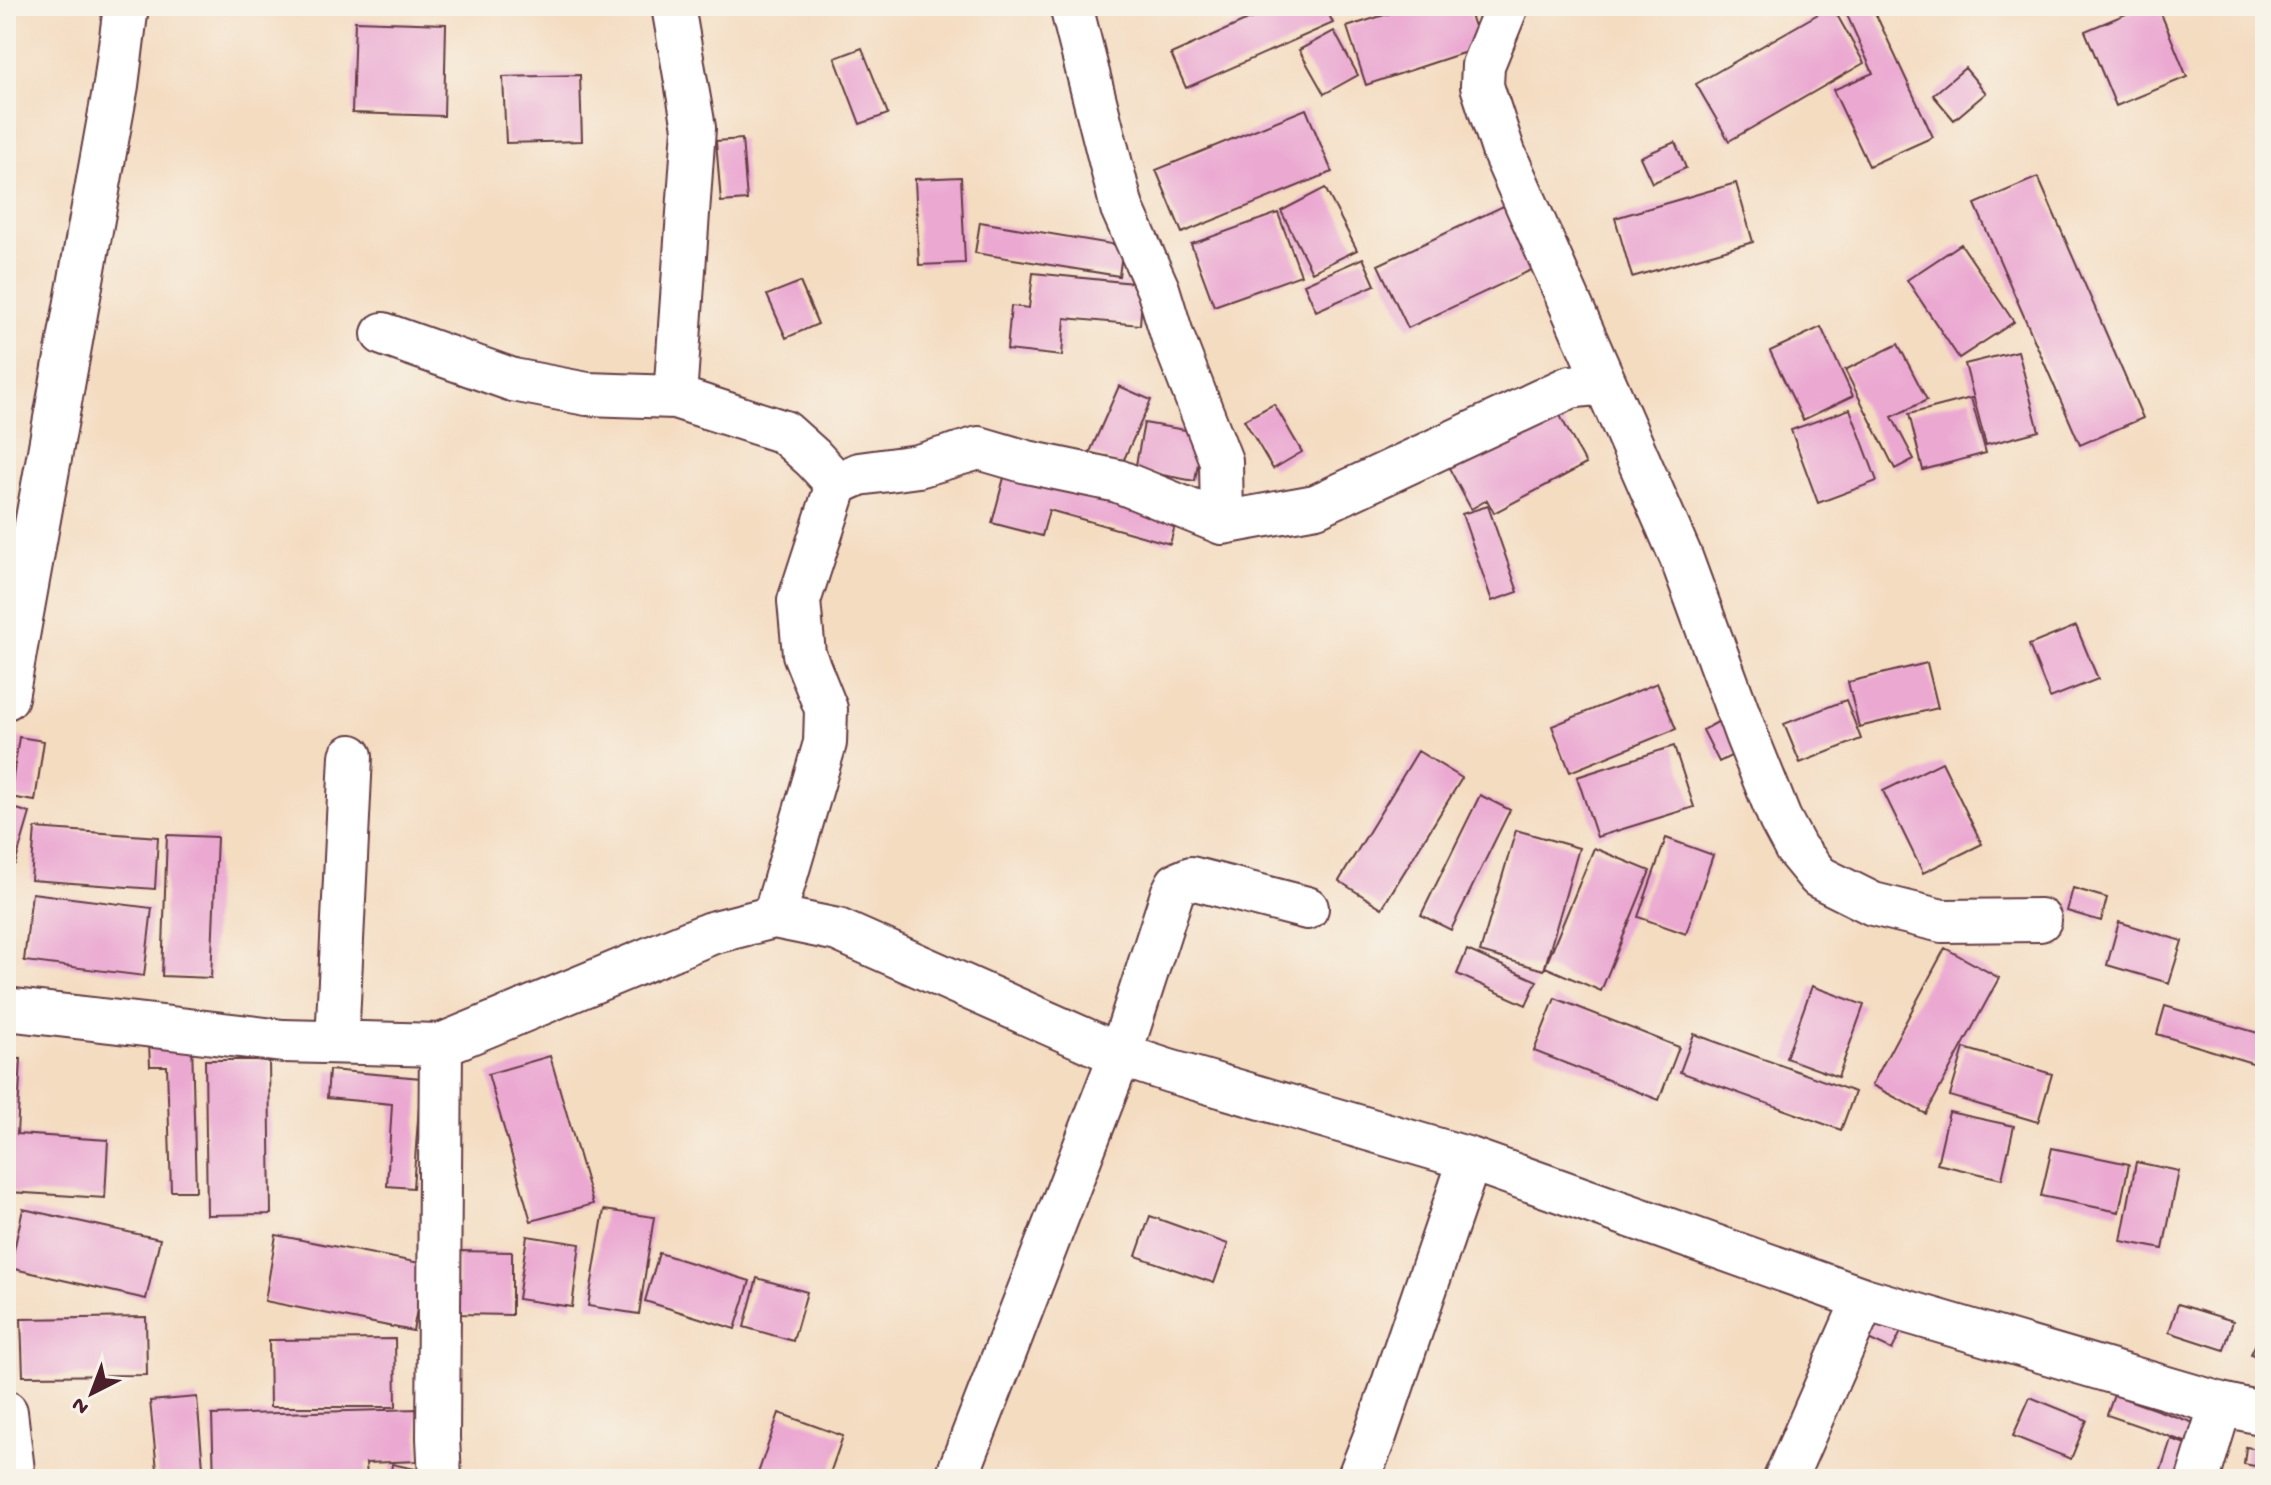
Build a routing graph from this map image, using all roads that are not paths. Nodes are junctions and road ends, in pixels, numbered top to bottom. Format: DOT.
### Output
graph roads {
  1 [pos="126,6"];
  2 [pos="673,6"];
  3 [pos="1071,6"];
  4 [pos="1507,6"];
  5 [pos="383,334"];
  6 [pos="1605,383"];
  7 [pos="675,397"];
  8 [pos="837,484"];
  9 [pos="1222,523"];
  10 [pos="6,697"];
  11 [pos="351,756"];
  12 [pos="1307,908"];
  13 [pos="774,917"];
  14 [pos="2040,920"];
  15 [pos="6,1009"];
  16 [pos="337,1042"];
  17 [pos="441,1045"];
  18 [pos="1120,1055"];
  19 [pos="1470,1159"];
  20 [pos="1864,1299"];
  21 [pos="2221,1404"];
  22 [pos="6,1412"];
  23 [pos="2265,1414"];
  24 [pos="14,1479"];
  25 [pos="440,1479"];
  26 [pos="956,1479"];
  27 [pos="1358,1479"];
  28 [pos="1785,1479"];
  29 [pos="2198,1479"];
  1 -- 10 [label="street"];
  2 -- 7 [label="street"];
  3 -- 9 [label="street"];
  4 -- 6 [label="street"];
  5 -- 7 [label="street"];
  6 -- 9 [label="street"];
  6 -- 14 [label="street"];
  7 -- 8 [label="street"];
  8 -- 9 [label="street"];
  8 -- 13 [label="street"];
  11 -- 16 [label="street"];
  12 -- 18 [label="street"];
  13 -- 17 [label="street"];
  13 -- 18 [label="street"];
  15 -- 16 [label="street"];
  16 -- 17 [label="street"];
  17 -- 25 [label="street"];
  18 -- 19 [label="street"];
  18 -- 26 [label="street"];
  19 -- 20 [label="street"];
  19 -- 27 [label="street"];
  20 -- 21 [label="street"];
  20 -- 28 [label="street"];
  21 -- 23 [label="street"];
  21 -- 29 [label="street"];
  22 -- 24 [label="street"];
}
